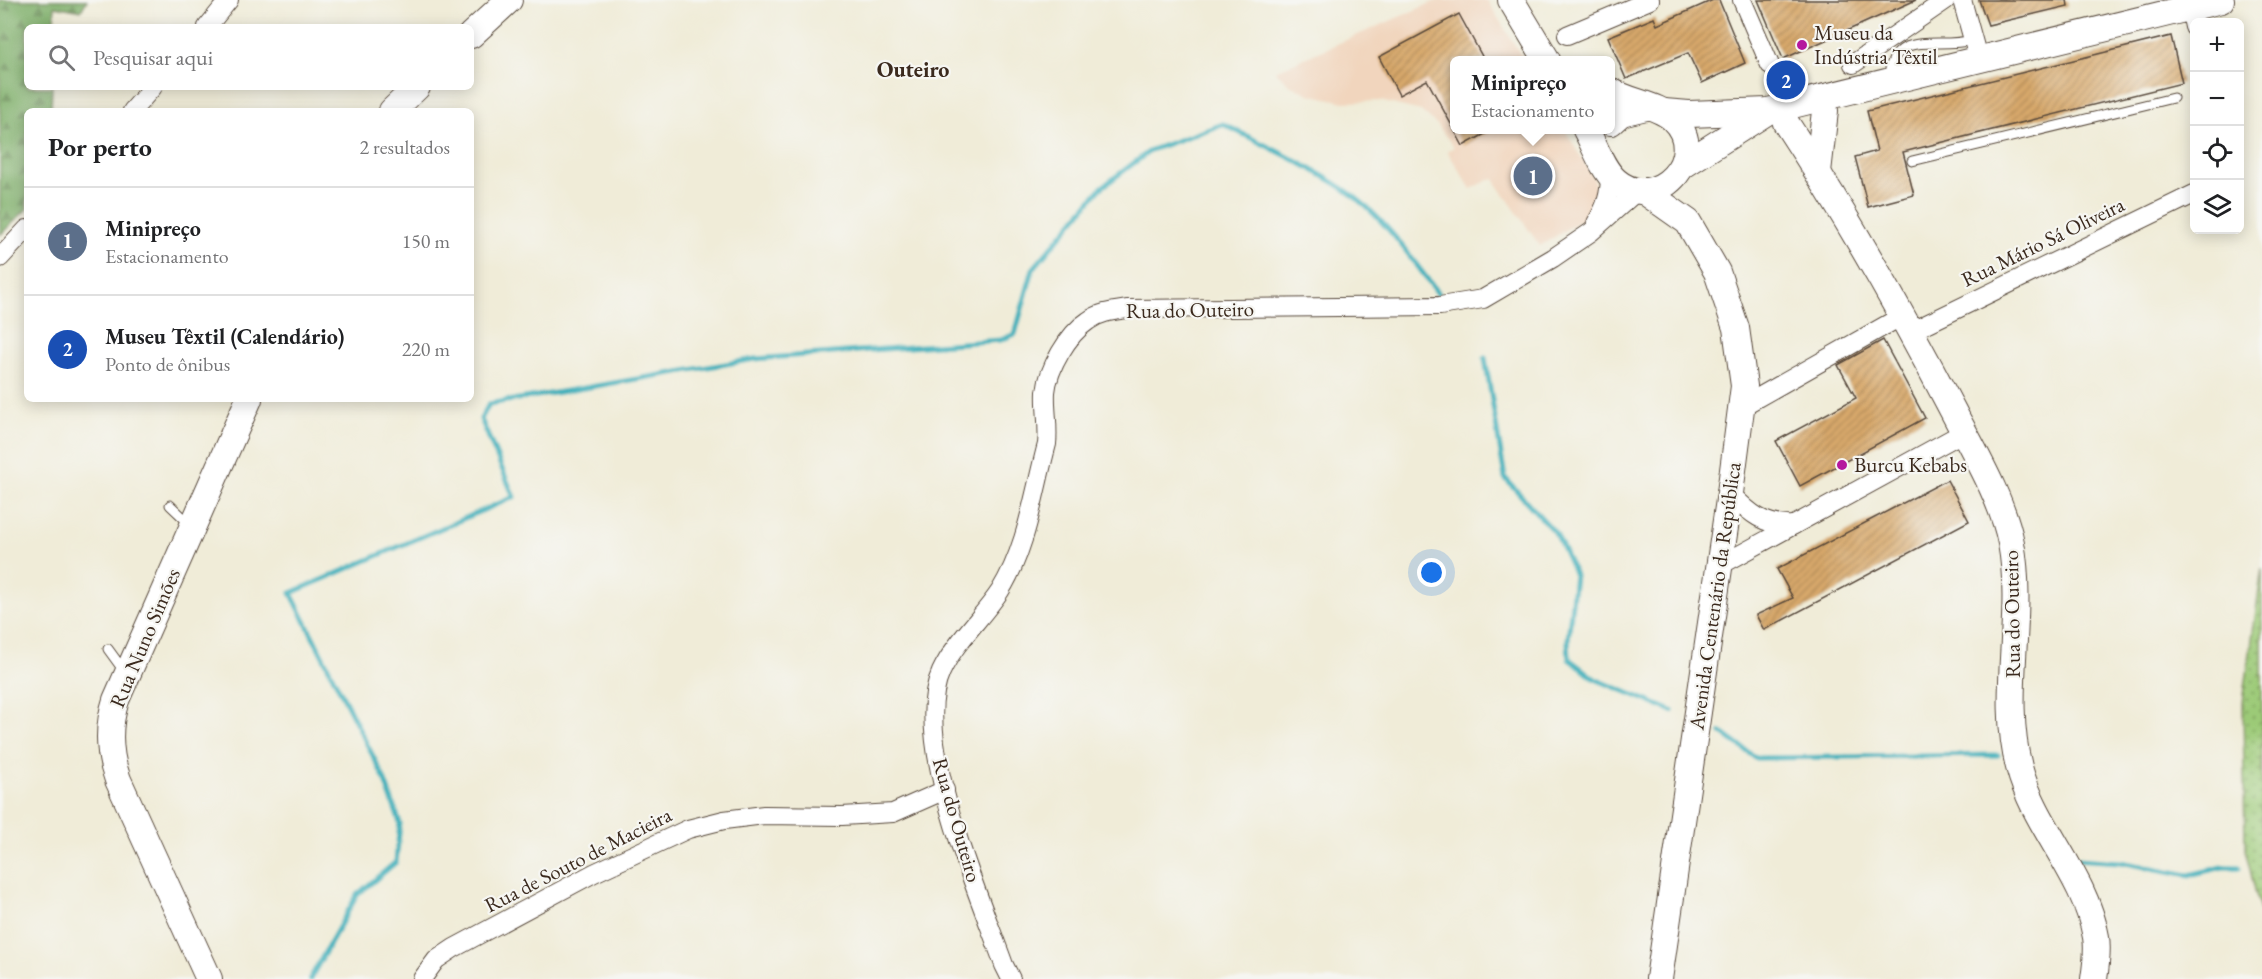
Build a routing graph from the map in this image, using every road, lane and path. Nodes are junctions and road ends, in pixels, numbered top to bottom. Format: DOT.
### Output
graph roads {
  1 [pos="229,0"];
  2 [pos="509,0"];
  3 [pos="1511,0"];
  4 [pos="1650,0"];
  5 [pos="1742,0"];
  6 [pos="1946,0"];
  7 [pos="1962,0"];
  8 [pos="2221,0"];
  9 [pos="2192,17"];
  10 [pos="209,24"];
  11 [pos="474,32"];
  12 [pos="1567,35"];
  13 [pos="1975,49"];
  14 [pos="1542,51"];
  15 [pos="1853,64"];
  16 [pos="1770,65"];
  17 [pos="150,90"];
  18 [pos="414,90"];
  19 [pos="1615,93"];
  20 [pos="1823,98"];
  21 [pos="2173,98"];
  22 [pos="135,108"];
  23 [pos="395,108"];
  24 [pos="1655,109"];
  25 [pos="1775,110"];
  26 [pos="1615,119"];
  27 [pos="1589,134"];
  28 [pos="1605,134"];
  29 [pos="1912,161"];
  30 [pos="1606,167"];
  31 [pos="1681,169"];
  32 [pos="1818,172"];
  33 [pos="1641,191"];
  34 [pos="2190,196"];
  35 [pos="1688,222"];
  36 [pos="1591,232"];
  37 [pos="24,233"];
  38 [pos="0,258"];
  39 [pos="1907,323"];
  40 [pos="248,402"];
  41 [pos="1743,406"];
  42 [pos="1964,432"];
  43 [pos="1730,493"];
  44 [pos="170,505"];
  45 [pos="1794,525"];
  46 [pos="193,527"];
  47 [pos="1719,566"];
  48 [pos="108,649"];
  49 [pos="127,676"];
  50 [pos="945,790"];
  51 [pos="209,979"];
  52 [pos="423,979"];
  53 [pos="1011,979"];
  54 [pos="1659,979"];
  55 [pos="2094,979"];
  1 -- 10 [label="street"];
  2 -- 11 [label="street"];
  3 -- 14 [label="street"];
  4 -- 12 [label="street"];
  5 -- 16 [label="street"];
  6 -- 15 [label="street"];
  7 -- 13 [label="street"];
  8 -- 9 [label="street"];
  9 -- 13 [label="street"];
  13 -- 20 [label="street"];
  17 -- 22 [label="street"];
  18 -- 23 [label="street"];
  19 -- 24 [label="street"];
  20 -- 25 [label="street"];
  20 -- 32 [label="street"];
  21 -- 29 [label="lane"];
  24 -- 25 [label="street"];
  24 -- 26 [label="street"];
  24 -- 31 [label="street, Avenida Centenário da República"];
  25 -- 31 [label="street"];
  25 -- 32 [label="street, Rua do Outeiro"];
  27 -- 30 [label="street"];
  28 -- 30 [label="street"];
  30 -- 33 [label="street, Avenida Centenário da República"];
  30 -- 36 [label="street, Rua do Outeiro"];
  31 -- 33 [label="street"];
  31 -- 35 [label="street, Avenida Centenário da República"];
  32 -- 39 [label="street, Rua do Outeiro"];
  33 -- 35 [label="street, Avenida Centenário da República"];
  33 -- 36 [label="street, Rua do Outeiro"];
  34 -- 39 [label="street, Rua Mário Sá Oliveira"];
  35 -- 41 [label="street, Avenida Centenário da República"];
  36 -- 50 [label="street, Rua do Outeiro"];
  37 -- 38 [label="street"];
  39 -- 41 [label="street, Rua Mário Sá Oliveira"];
  39 -- 42 [label="street, Rua do Outeiro"];
  40 -- 46 [label="street, Rua Nuno Simões"];
  41 -- 43 [label="street, Avenida Centenário da República"];
  42 -- 45 [label="street"];
  42 -- 55 [label="street, Rua do Outeiro"];
  43 -- 45 [label="street"];
  43 -- 47 [label="street, Avenida Centenário da República"];
  44 -- 46 [label="lane"];
  45 -- 47 [label="street"];
  46 -- 49 [label="street, Rua Nuno Simões"];
  47 -- 54 [label="street, Avenida Centenário da República"];
  48 -- 49 [label="lane"];
  49 -- 51 [label="street, Rua Nuno Simões"];
  50 -- 52 [label="street, Rua de Souto de Macieira"];
  50 -- 53 [label="street, Rua do Outeiro"];
}
